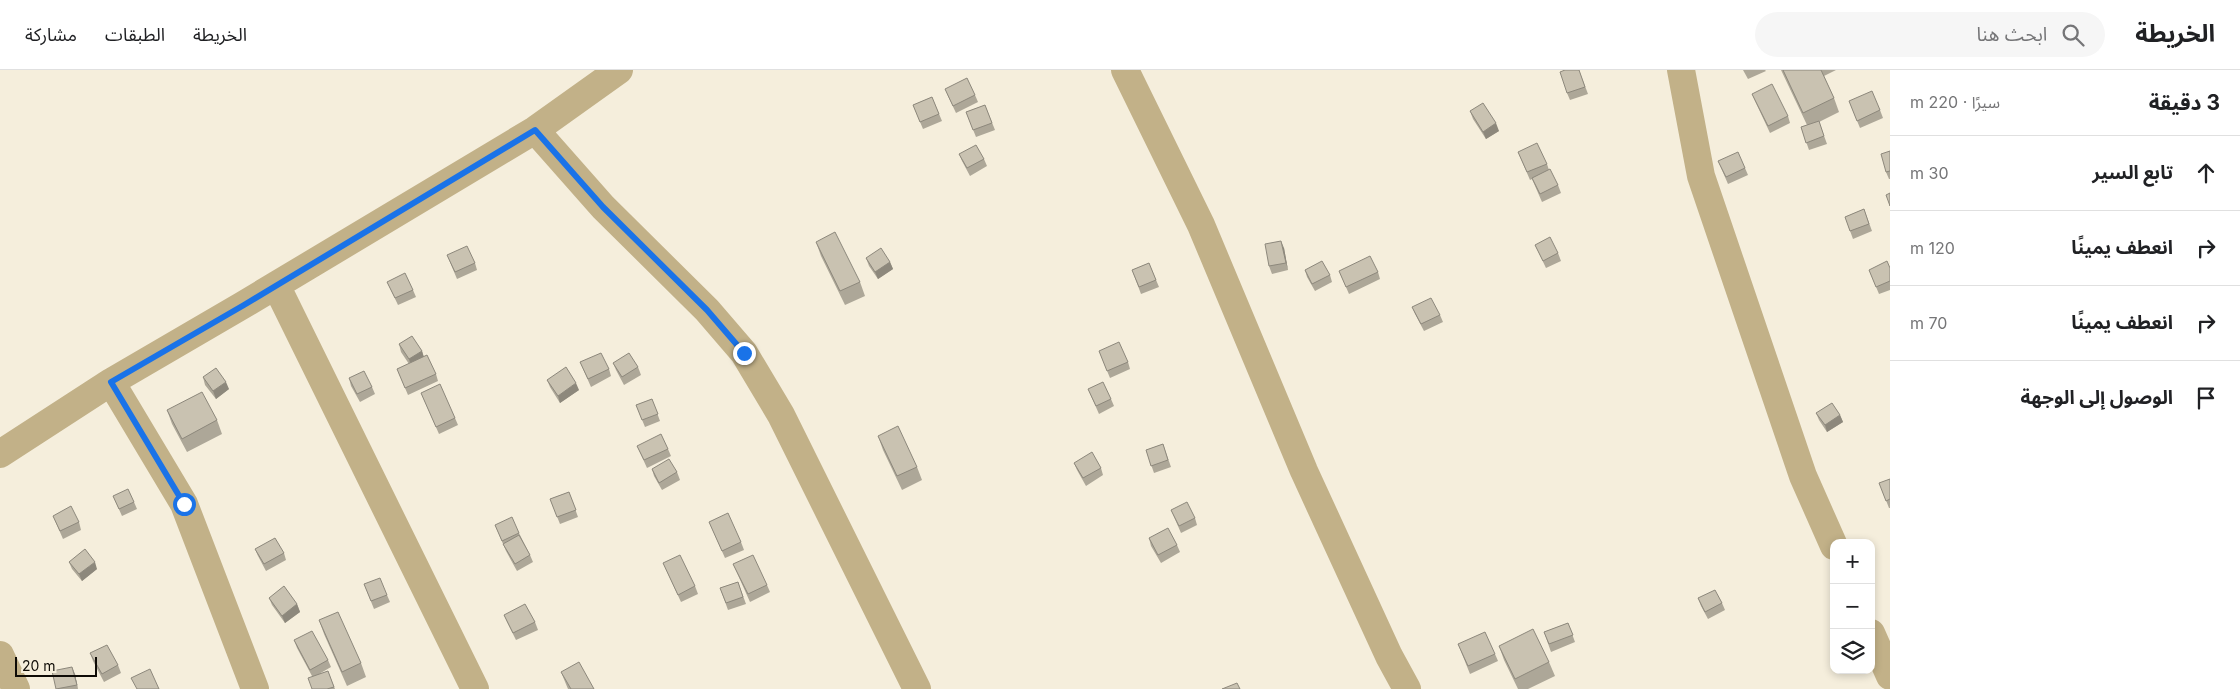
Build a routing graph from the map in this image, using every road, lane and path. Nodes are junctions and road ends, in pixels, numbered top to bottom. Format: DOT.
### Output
graph roads {
  1 [pos="620,70"];
  2 [pos="1125,70"];
  3 [pos="1680,70"];
  4 [pos="535,130"];
  5 [pos="276,286"];
  6 [pos="111,382"];
  7 [pos="0,454"];
  8 [pos="1831,539"];
  9 [pos="1875,642"];
  10 [pos="0,655"];
  11 [pos="1890,676"];
  12 [pos="16,689"];
  13 [pos="255,689"];
  14 [pos="475,689"];
  15 [pos="917,689"];
  16 [pos="1408,689"];
  1 -- 4 [label="street"];
  2 -- 16 [label="street"];
  3 -- 8 [label="street"];
  4 -- 5 [label="street"];
  4 -- 15 [label="street"];
  5 -- 6 [label="street"];
  5 -- 14 [label="street"];
  6 -- 7 [label="street"];
  6 -- 13 [label="street"];
  9 -- 11 [label="street"];
  10 -- 12 [label="street"];
}
